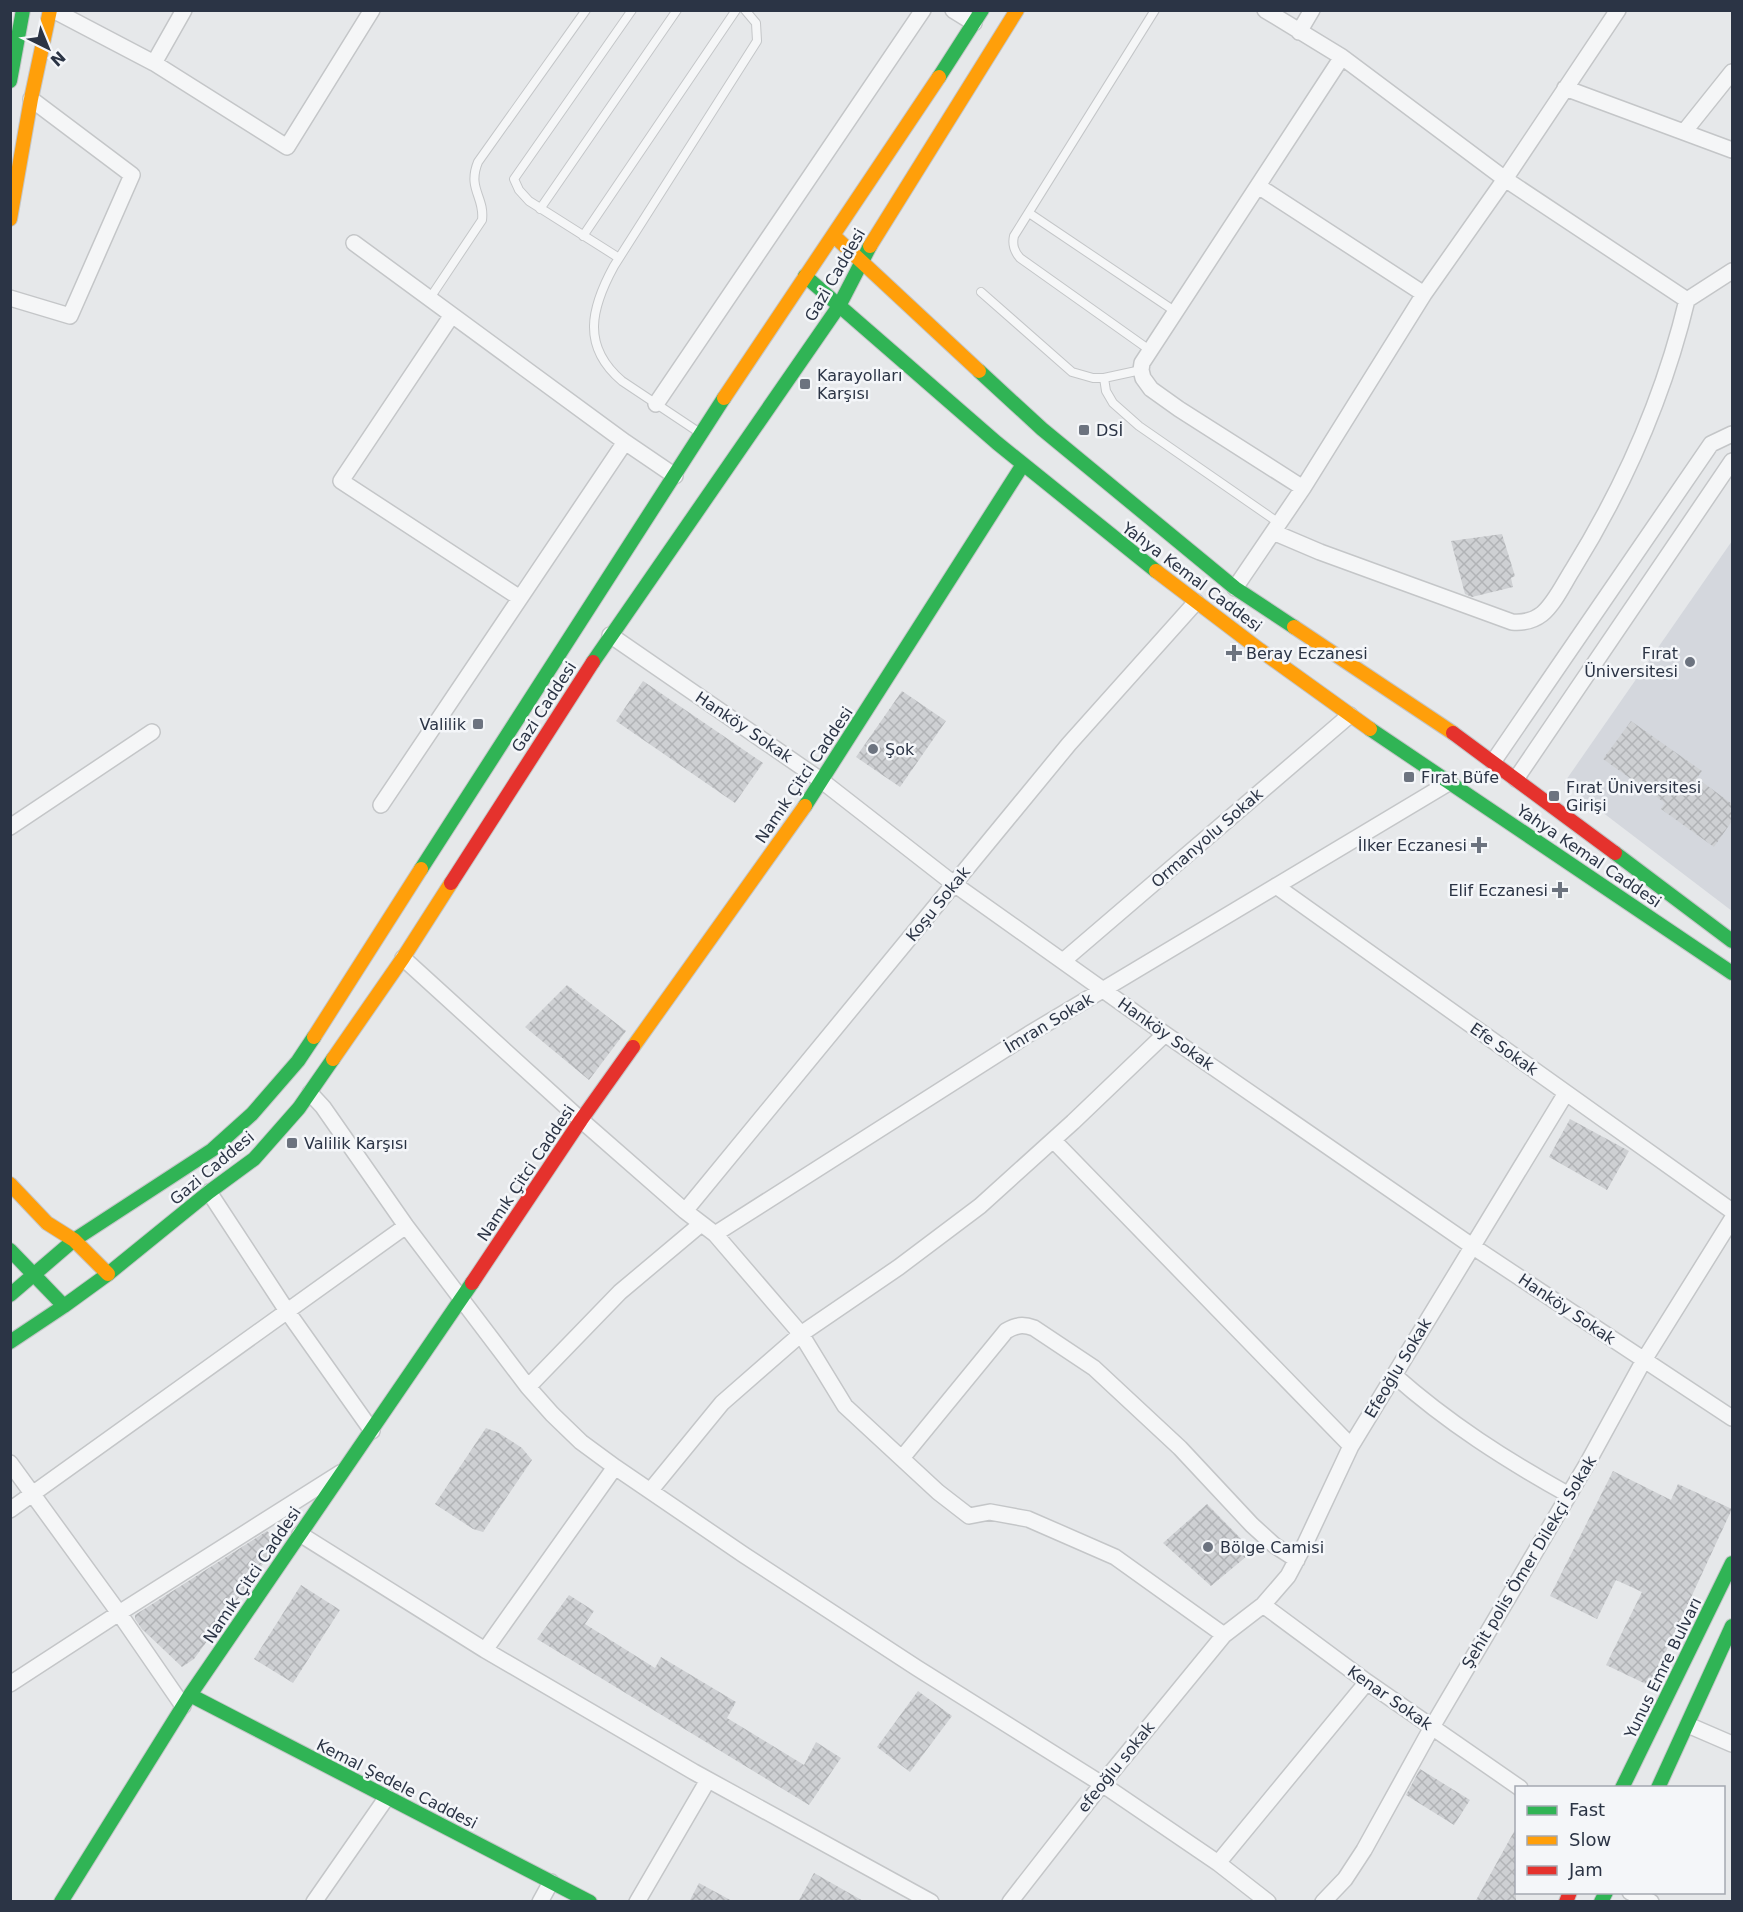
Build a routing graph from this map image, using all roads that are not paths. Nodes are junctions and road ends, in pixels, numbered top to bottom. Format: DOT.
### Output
graph roads {
  1 [pos="23,10"];
  2 [pos="51,10"];
  3 [pos="184,10"];
  4 [pos="372,10"];
  5 [pos="586,10"];
  6 [pos="632,10"];
  7 [pos="677,10"];
  8 [pos="736,10"];
  9 [pos="745,10"];
  10 [pos="923,10"];
  11 [pos="953,10"];
  12 [pos="1017,10"];
  13 [pos="1155,10"];
  14 [pos="1265,10"];
  15 [pos="1312,10"];
  16 [pos="1618,10"];
  17 [pos="978,17"];
  18 [pos="1299,32"];
  19 [pos="1342,57"];
  20 [pos="154,63"];
  21 [pos="1732,72"];
  22 [pos="10,81"];
  23 [pos="1565,88"];
  24 [pos="31,99"];
  25 [pos="1684,132"];
  26 [pos="1732,150"];
  27 [pos="1505,178"];
  28 [pos="1258,186"];
  29 [pos="540,209"];
  30 [pos="1029,213"];
  31 [pos="10,219"];
  32 [pos="583,236"];
  33 [pos="834,236"];
  34 [pos="354,243"];
  35 [pos="619,258"];
  36 [pos="861,261"];
  37 [pos="1732,271"];
  38 [pos="805,276"];
  39 [pos="981,292"];
  40 [pos="1424,294"];
  41 [pos="10,298"];
  42 [pos="430,298"];
  43 [pos="1687,300"];
  44 [pos="839,306"];
  45 [pos="1176,312"];
  46 [pos="452,315"];
  47 [pos="1151,351"];
  48 [pos="1141,370"];
  49 [pos="1104,378"];
  50 [pos="656,404"];
  51 [pos="701,433"];
  52 [pos="1732,434"];
  53 [pos="625,442"];
  54 [pos="1732,461"];
  55 [pos="1022,466"];
  56 [pos="675,476"];
  57 [pos="1303,488"];
  58 [pos="1276,527"];
  59 [pos="1236,588"];
  60 [pos="520,598"];
  61 [pos="1196,602"];
  62 [pos="609,635"];
  63 [pos="1350,715"];
  64 [pos="152,732"];
  65 [pos="1492,762"];
  66 [pos="1516,779"];
  67 [pos="822,781"];
  68 [pos="1450,782"];
  69 [pos="381,806"];
  70 [pos="10,827"];
  71 [pos="954,884"];
  72 [pos="1276,886"];
  73 [pos="1732,941"];
  74 [pos="402,958"];
  75 [pos="1063,962"];
  76 [pos="1732,973"];
  77 [pos="1103,990"];
  78 [pos="1165,1034"];
  79 [pos="310,1093"];
  80 [pos="1566,1093"];
  81 [pos="581,1120"];
  82 [pos="1053,1140"];
  83 [pos="10,1184"];
  84 [pos="208,1192"];
  85 [pos="685,1211"];
  86 [pos="1732,1211"];
  87 [pos="1732,1219"];
  88 [pos="702,1224"];
  89 [pos="406,1226"];
  90 [pos="715,1234"];
  91 [pos="74,1240"];
  92 [pos="1472,1246"];
  93 [pos="10,1250"];
  94 [pos="34,1275"];
  95 [pos="108,1275"];
  96 [pos="10,1295"];
  97 [pos="461,1298"];
  98 [pos="64,1306"];
  99 [pos="286,1311"];
  100 [pos="801,1334"];
  101 [pos="10,1342"];
  102 [pos="1644,1360"];
  103 [pos="1394,1375"];
  104 [pos="528,1387"];
  105 [pos="1732,1418"];
  106 [pos="372,1431"];
  107 [pos="1351,1446"];
  108 [pos="902,1458"];
  109 [pos="10,1463"];
  110 [pos="615,1467"];
  111 [pos="345,1469"];
  112 [pos="650,1491"];
  113 [pos="34,1494"];
  114 [pos="1569,1495"];
  115 [pos="10,1509"];
  116 [pos="300,1534"];
  117 [pos="1297,1560"];
  118 [pos="1732,1563"];
  119 [pos="1263,1605"];
  120 [pos="119,1613"];
  121 [pos="1732,1626"];
  122 [pos="1224,1635"];
  123 [pos="485,1650"];
  124 [pos="1367,1682"];
  125 [pos="10,1684"];
  126 [pos="186,1700"];
  127 [pos="1688,1725"];
  128 [pos="1431,1727"];
  129 [pos="1732,1744"];
  130 [pos="708,1780"];
  131 [pos="1102,1784"];
  132 [pos="1517,1786"];
  133 [pos="1623,1786"];
  134 [pos="1659,1786"];
  135 [pos="387,1797"];
  136 [pos="1218,1863"];
  137 [pos="551,1882"];
  138 [pos="1632,1894"];
  139 [pos="61,1902"];
  140 [pos="314,1902"];
  141 [pos="540,1902"];
  142 [pos="590,1902"];
  143 [pos="637,1902"];
  144 [pos="931,1902"];
  145 [pos="1010,1902"];
  146 [pos="1268,1902"];
  147 [pos="1323,1902"];
  148 [pos="1651,1902"];
  1 -- 22 [label="main road"];
  2 -- 20 [label="street"];
  2 -- 24 [label="main road"];
  3 -- 20 [label="street"];
  4 -- 20 [label="street"];
  5 -- 42 [label="lane"];
  6 -- 29 [label="lane"];
  7 -- 29 [label="lane"];
  8 -- 32 [label="lane"];
  9 -- 35 [label="lane"];
  10 -- 50 [label="street"];
  11 -- 17 [label="street"];
  12 -- 36 [label="main road, Gazi Caddesi"];
  13 -- 30 [label="lane"];
  14 -- 18 [label="street"];
  15 -- 18 [label="street"];
  16 -- 23 [label="street"];
  17 -- 33 [label="main road, Gazi Caddesi"];
  18 -- 19 [label="street"];
  19 -- 27 [label="street"];
  19 -- 28 [label="street"];
  21 -- 25 [label="street"];
  23 -- 25 [label="street"];
  23 -- 27 [label="street"];
  24 -- 31 [label="main road"];
  24 -- 41 [label="street"];
  25 -- 26 [label="street"];
  27 -- 40 [label="street"];
  27 -- 43 [label="street"];
  28 -- 40 [label="street"];
  28 -- 45 [label="street"];
  29 -- 32 [label="lane"];
  30 -- 45 [label="lane"];
  30 -- 47 [label="lane"];
  32 -- 35 [label="lane"];
  33 -- 36 [label="main road, Yahya Kemal Caddesi"];
  33 -- 38 [label="main road, Gazi Caddesi"];
  34 -- 42 [label="street"];
  35 -- 50 [label="lane"];
  36 -- 44 [label="main road, Gazi Caddesi"];
  36 -- 59 [label="main road, Yahya Kemal Caddesi"];
  37 -- 43 [label="street"];
  38 -- 44 [label="main road, Yahya Kemal Caddesi"];
  38 -- 51 [label="main road, Gazi Caddesi"];
  39 -- 49 [label="lane"];
  40 -- 57 [label="street"];
  42 -- 46 [label="street"];
  43 -- 58 [label="street"];
  44 -- 55 [label="main road, Yahya Kemal Caddesi"];
  44 -- 62 [label="main road, Gazi Caddesi"];
  45 -- 47 [label="street"];
  46 -- 53 [label="street"];
  46 -- 60 [label="street"];
  47 -- 48 [label="street"];
  48 -- 49 [label="lane"];
  48 -- 57 [label="street"];
  49 -- 58 [label="lane"];
  50 -- 51 [label="lane"];
  51 -- 56 [label="main road, Gazi Caddesi"];
  52 -- 65 [label="street"];
  53 -- 56 [label="street"];
  53 -- 60 [label="street"];
  54 -- 66 [label="street"];
  55 -- 61 [label="main road, Yahya Kemal Caddesi"];
  55 -- 67 [label="main road, Namık Çitci Caddesi"];
  56 -- 91 [label="main road, Gazi Caddesi"];
  57 -- 58 [label="street"];
  58 -- 59 [label="street"];
  59 -- 65 [label="main road, Yahya Kemal Caddesi"];
  60 -- 69 [label="street"];
  61 -- 63 [label="main road, Yahya Kemal Caddesi"];
  61 -- 71 [label="street, Koşu Sokak"];
  62 -- 67 [label="street, Hanköy Sokak"];
  62 -- 74 [label="main road, Gazi Caddesi"];
  63 -- 68 [label="main road, Yahya Kemal Caddesi"];
  63 -- 75 [label="street, Ormanyolu Sokak"];
  64 -- 70 [label="street"];
  65 -- 66 [label="main road, Yahya Kemal Caddesi"];
  66 -- 73 [label="main road, Yahya Kemal Caddesi"];
  67 -- 71 [label="street, Hanköy Sokak"];
  67 -- 81 [label="main road, Namık Çitci Caddesi"];
  68 -- 72 [label="street, İmran Sokak"];
  68 -- 76 [label="main road, Yahya Kemal Caddesi"];
  71 -- 75 [label="street, Hanköy Sokak"];
  71 -- 85 [label="street, Koşu Sokak"];
  72 -- 77 [label="street, İmran Sokak"];
  72 -- 80 [label="street, Efe Sokak"];
  74 -- 79 [label="main road, Gazi Caddesi"];
  74 -- 81 [label="street"];
  75 -- 77 [label="street, Hanköy Sokak"];
  77 -- 78 [label="street, Hanköy Sokak"];
  77 -- 90 [label="street, İmran Sokak"];
  78 -- 82 [label="street"];
  78 -- 92 [label="street, Hanköy Sokak"];
  79 -- 84 [label="main road, Gazi Caddesi"];
  79 -- 89 [label="street"];
  80 -- 86 [label="street, Efe Sokak"];
  80 -- 92 [label="street, Efeoğlu Sokak"];
  81 -- 85 [label="street"];
  81 -- 97 [label="main road, Namık Çitci Caddesi"];
  82 -- 100 [label="street"];
  82 -- 107 [label="street"];
  83 -- 91 [label="main road"];
  84 -- 95 [label="main road, Gazi Caddesi"];
  84 -- 99 [label="street"];
  85 -- 88 [label="street"];
  87 -- 102 [label="street, Şehit polis Ömer Dilekçi Sokak"];
  88 -- 90 [label="street"];
  88 -- 104 [label="street"];
  89 -- 97 [label="street"];
  89 -- 99 [label="street"];
  90 -- 100 [label="street"];
  91 -- 94 [label="main road, Gazi Caddesi"];
  91 -- 95 [label="main road"];
  92 -- 102 [label="street, Hanköy Sokak"];
  92 -- 103 [label="street, Efeoğlu Sokak"];
  93 -- 94 [label="main road"];
  94 -- 96 [label="main road, Gazi Caddesi"];
  94 -- 98 [label="main road"];
  95 -- 98 [label="main road, Gazi Caddesi"];
  97 -- 104 [label="street"];
  97 -- 106 [label="main road, Namık Çitci Caddesi"];
  98 -- 101 [label="main road, Gazi Caddesi"];
  99 -- 106 [label="street"];
  99 -- 113 [label="street"];
  100 -- 108 [label="street"];
  100 -- 112 [label="street"];
  102 -- 105 [label="street, Hanköy Sokak"];
  102 -- 114 [label="street, Şehit polis Ömer Dilekçi Sokak"];
  103 -- 107 [label="street, Efeoğlu Sokak"];
  103 -- 114 [label="street"];
  104 -- 110 [label="street"];
  106 -- 111 [label="main road, Namık Çitci Caddesi"];
  107 -- 117 [label="street, Efeoğlu Sokak"];
  108 -- 117 [label="street"];
  108 -- 122 [label="street"];
  109 -- 113 [label="street"];
  110 -- 112 [label="street"];
  110 -- 123 [label="street"];
  111 -- 116 [label="main road, Namık Çitci Caddesi"];
  111 -- 120 [label="street"];
  112 -- 131 [label="street"];
  113 -- 115 [label="street"];
  113 -- 120 [label="street"];
  114 -- 128 [label="street, Şehit polis Ömer Dilekçi Sokak"];
  116 -- 123 [label="street"];
  116 -- 126 [label="main road, Namık Çitci Caddesi"];
  117 -- 119 [label="street, Efeoğlu Sokak"];
  118 -- 133 [label="main road, Yunus Emre Bulvarı"];
  119 -- 122 [label="street, Efeoğlu Sokak"];
  119 -- 124 [label="street, Kenar Sokak"];
  120 -- 125 [label="street"];
  120 -- 126 [label="street"];
  121 -- 127 [label="main road"];
  122 -- 131 [label="street, efeoğlu sokak"];
  123 -- 130 [label="street"];
  124 -- 128 [label="street, Kenar Sokak"];
  124 -- 136 [label="street"];
  126 -- 135 [label="main road, Kemal Şedele Caddesi"];
  126 -- 139 [label="main road, Namık Çitci Caddesi"];
  127 -- 129 [label="street"];
  127 -- 134 [label="main road"];
  128 -- 132 [label="street, Kenar Sokak"];
  128 -- 147 [label="street, Şehit polis Ömer Dilekçi Sokak"];
  130 -- 143 [label="street"];
  130 -- 144 [label="street"];
  131 -- 136 [label="street"];
  131 -- 145 [label="street, efeoğlu sokak"];
  135 -- 137 [label="main road, Kemal Şedele Caddesi"];
  135 -- 140 [label="street"];
  136 -- 146 [label="street"];
  137 -- 141 [label="street"];
  137 -- 142 [label="main road, Kemal Şedele Caddesi"];
  138 -- 148 [label="street"];
}
